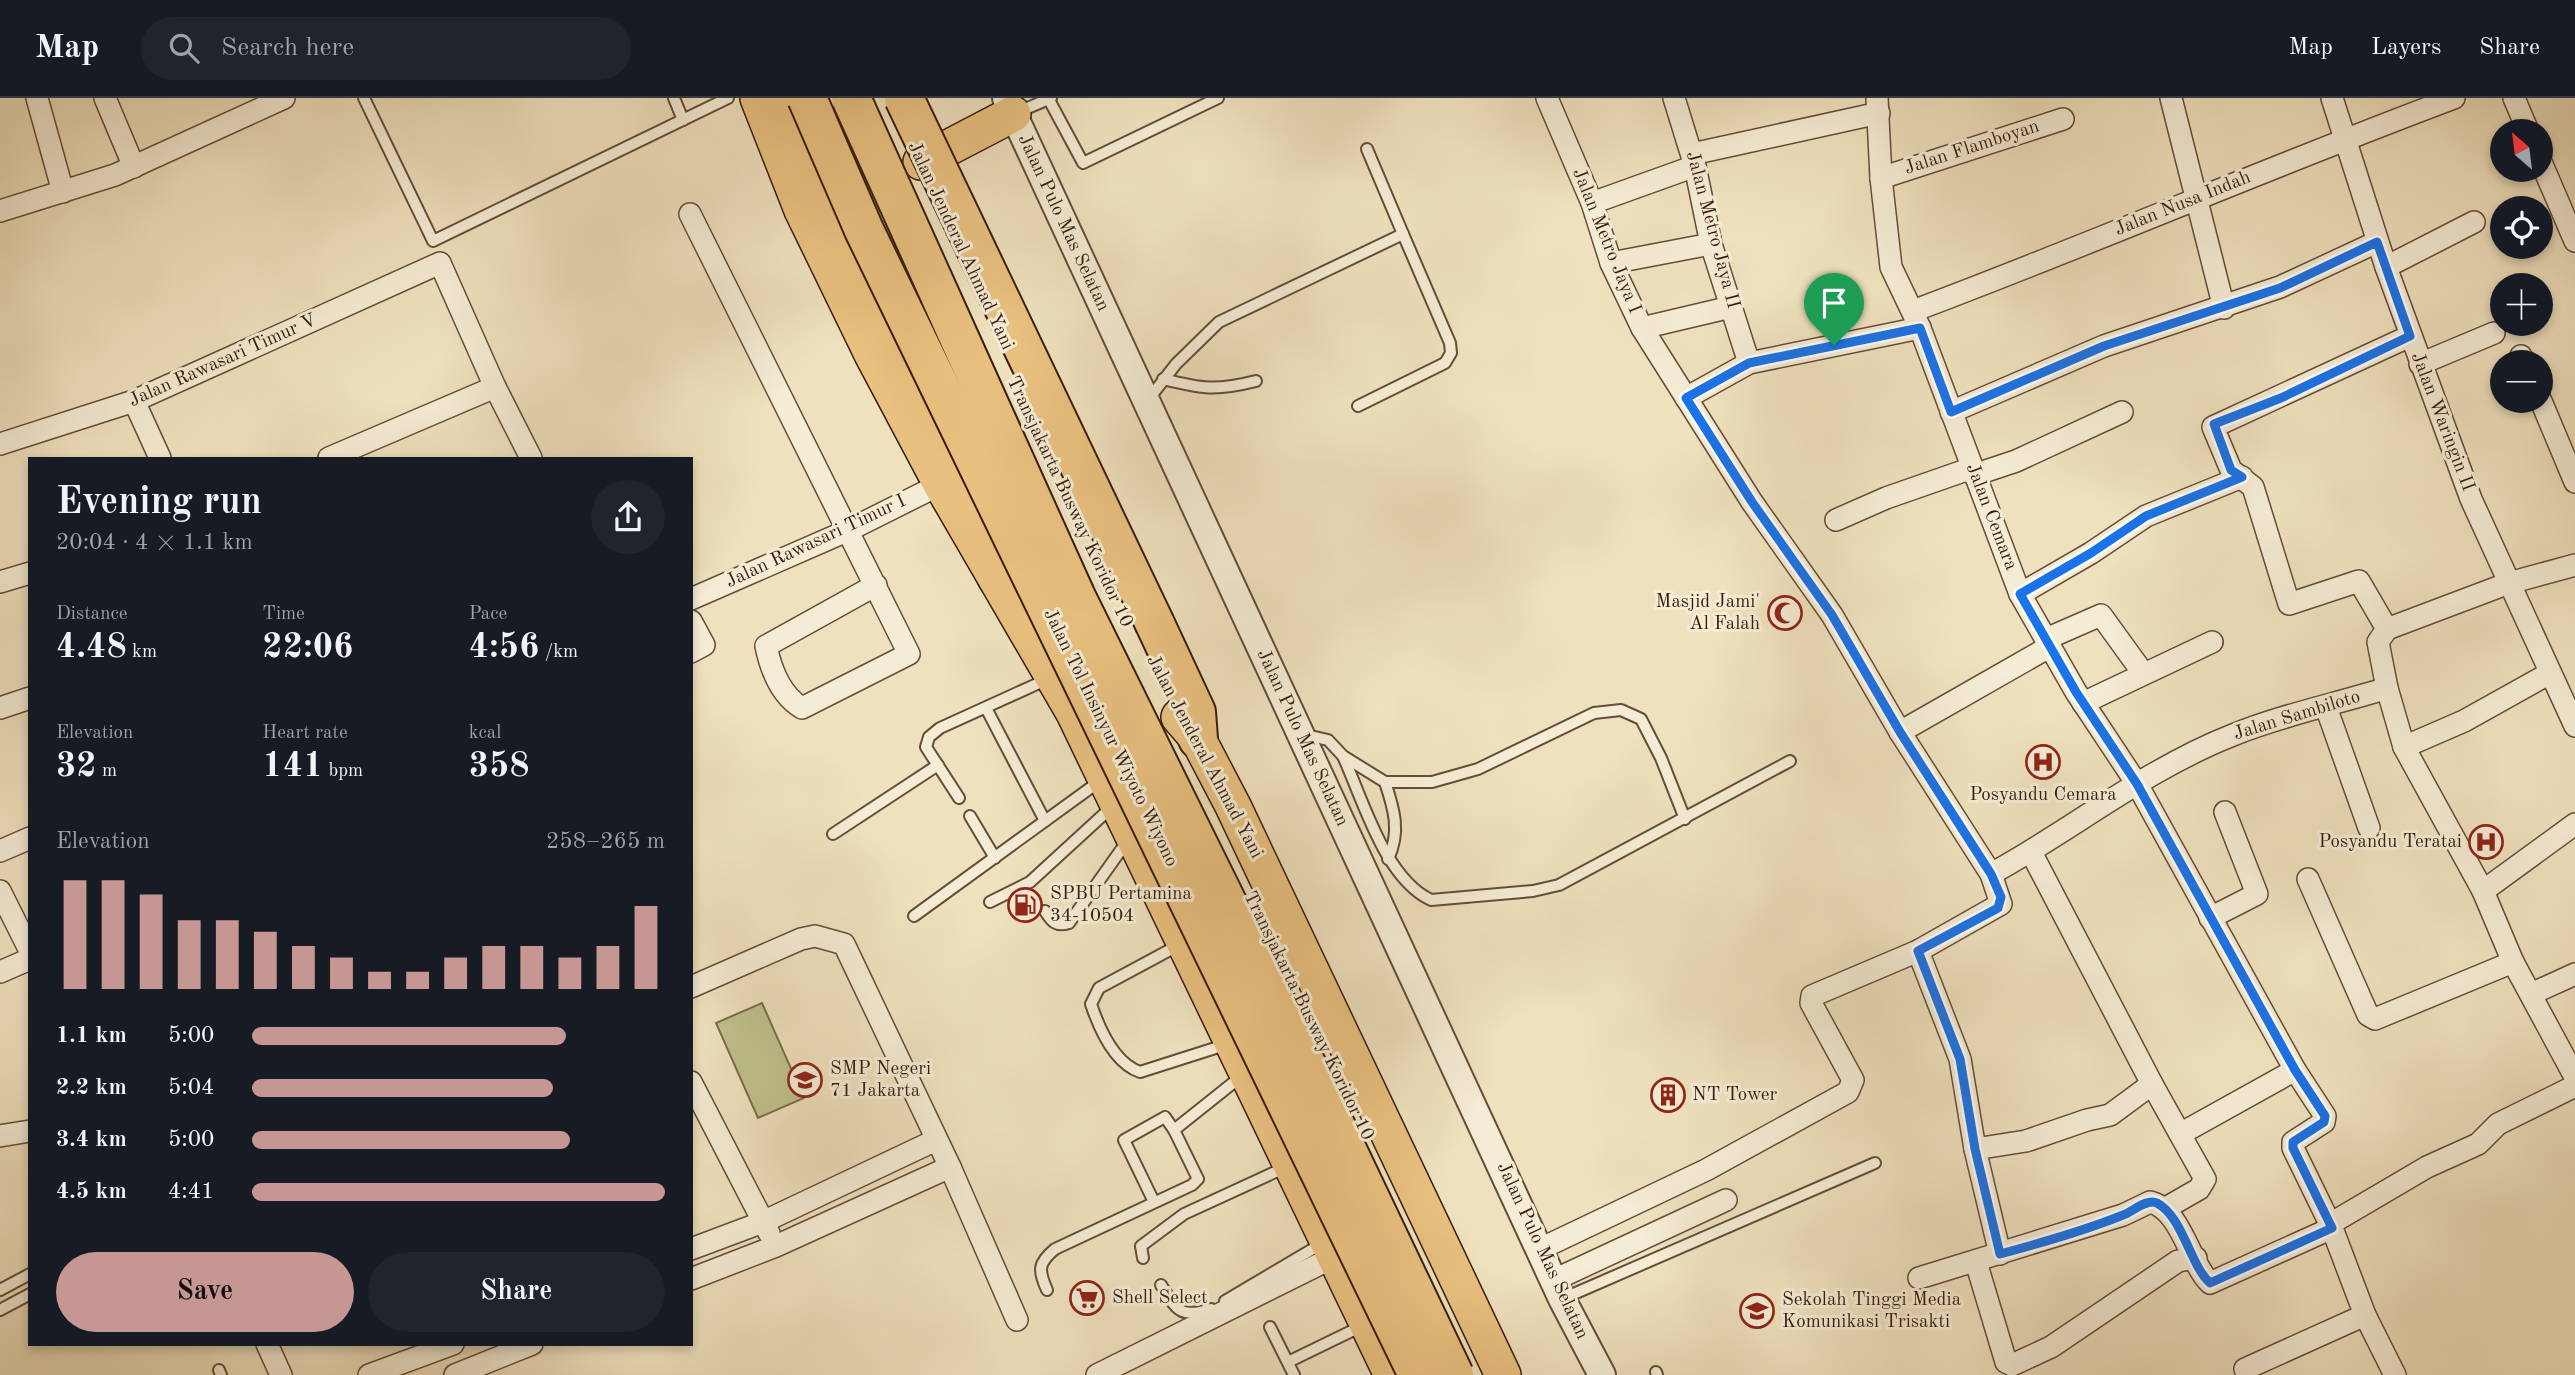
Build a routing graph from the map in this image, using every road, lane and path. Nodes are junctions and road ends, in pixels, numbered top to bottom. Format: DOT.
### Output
graph roads {
  1 [pos="37,98"];
  2 [pos="104,98"];
  3 [pos="284,98"];
  4 [pos="379,98"];
  5 [pos="674,98"];
  6 [pos="727,98"];
  7 [pos="758,98"];
  8 [pos="851,98"];
  9 [pos="864,98"];
  10 [pos="892,98"];
  11 [pos="904,98"];
  12 [pos="1218,98"];
  13 [pos="1547,98"];
  14 [pos="1674,98"];
  15 [pos="2171,98"];
  16 [pos="2332,98"];
  17 [pos="2454,98"];
  18 [pos="2514,98"];
  19 [pos="1049,99"];
  20 [pos="365,101"];
  21 [pos="796,104"];
  22 [pos="1007,106"];
  23 [pos="1878,106"];
  24 [pos="2063,118"];
  25 [pos="2523,119"];
  26 [pos="683,120"];
  27 [pos="2346,139"];
  28 [pos="1367,149"];
  29 [pos="1694,160"];
  30 [pos="134,167"];
  31 [pos="912,174"];
  32 [pos="1881,178"];
  33 [pos="2550,182"];
  34 [pos="63,192"];
  35 [pos="2196,197"];
  36 [pos="1592,203"];
  37 [pos="0,211"];
  38 [pos="690,214"];
  39 [pos="2474,222"];
  40 [pos="1403,234"];
  41 [pos="2575,241"];
  42 [pos="2377,242"];
  43 [pos="1711,244"];
  44 [pos="1611,263"];
  45 [pos="2386,267"];
  46 [pos="1731,307"];
  47 [pos="2224,308"];
  48 [pos="1916,319"];
  49 [pos="1642,328"];
  50 [pos="2490,335"];
  51 [pos="2410,336"];
  52 [pos="1749,363"];
  53 [pos="2420,364"];
  54 [pos="1163,379"];
  55 [pos="1256,381"];
  56 [pos="495,387"];
  57 [pos="1686,398"];
  58 [pos="134,401"];
  59 [pos="1146,402"];
  60 [pos="1358,406"];
  61 [pos="1951,412"];
  62 [pos="2122,412"];
  63 [pos="2545,413"];
  64 [pos="0,444"];
  65 [pos="160,457"];
  66 [pos="331,457"];
  67 [pos="530,457"];
  68 [pos="1973,471"];
  69 [pos="2242,477"];
  70 [pos="2575,482"];
  71 [pos="941,484"];
  72 [pos="1836,520"];
  73 [pos="849,530"];
  74 [pos="1048,565"];
  75 [pos="2575,565"];
  76 [pos="28,574"];
  77 [pos="0,582"];
  78 [pos="2509,583"];
  79 [pos="876,585"];
  80 [pos="1004,588"];
  81 [pos="2020,594"];
  82 [pos="693,598"];
  83 [pos="1071,615"];
  84 [pos="693,625"];
  85 [pos="2387,629"];
  86 [pos="2211,642"];
  87 [pos="2048,643"];
  88 [pos="693,651"];
  89 [pos="2143,673"];
  90 [pos="2550,673"];
  91 [pos="1054,676"];
  92 [pos="1132,682"];
  93 [pos="2387,688"];
  94 [pos="28,699"];
  95 [pos="2083,703"];
  96 [pos="2326,707"];
  97 [pos="0,708"];
  98 [pos="986,708"];
  99 [pos="2575,726"];
  100 [pos="1900,732"];
  101 [pos="1198,739"];
  102 [pos="1304,742"];
  103 [pos="2404,747"];
  104 [pos="1343,755"];
  105 [pos="1790,761"];
  106 [pos="938,765"];
  107 [pos="1385,782"];
  108 [pos="2137,784"];
  109 [pos="1111,790"];
  110 [pos="959,798"];
  111 [pos="1154,802"];
  112 [pos="2225,813"];
  113 [pos="970,816"];
  114 [pos="1685,819"];
  115 [pos="1045,821"];
  116 [pos="2575,824"];
  117 [pos="2369,828"];
  118 [pos="832,834"];
  119 [pos="1132,834"];
  120 [pos="1247,835"];
  121 [pos="28,839"];
  122 [pos="0,851"];
  123 [pos="2031,852"];
  124 [pos="995,858"];
  125 [pos="1388,859"];
  126 [pos="1991,874"];
  127 [pos="2308,879"];
  128 [pos="1206,882"];
  129 [pos="1157,887"];
  130 [pos="0,891"];
  131 [pos="2483,891"];
  132 [pos="990,902"];
  133 [pos="1045,911"];
  134 [pos="914,916"];
  135 [pos="2210,918"];
  136 [pos="1183,943"];
  137 [pos="28,947"];
  138 [pos="1918,951"];
  139 [pos="28,960"];
  140 [pos="2513,962"];
  141 [pos="0,972"];
  142 [pos="2575,974"];
  143 [pos="693,986"];
  144 [pos="2531,994"];
  145 [pos="1241,1057"];
  146 [pos="2295,1070"];
  147 [pos="2574,1074"];
  148 [pos="2152,1084"];
  149 [pos="693,1086"];
  150 [pos="1174,1130"];
  151 [pos="28,1131"];
  152 [pos="2180,1134"];
  153 [pos="0,1136"];
  154 [pos="936,1140"];
  155 [pos="1975,1149"];
  156 [pos="1875,1163"];
  157 [pos="1293,1164"];
  158 [pos="950,1167"];
  159 [pos="1726,1200"];
  160 [pos="1154,1202"];
  161 [pos="2164,1209"];
  162 [pos="763,1222"];
  163 [pos="2331,1226"];
  164 [pos="776,1246"];
  165 [pos="693,1248"];
  166 [pos="1332,1248"];
  167 [pos="1540,1249"];
  168 [pos="2000,1254"];
  169 [pos="1143,1258"];
  170 [pos="2196,1258"];
  171 [pos="1976,1262"];
  172 [pos="28,1276"];
  173 [pos="693,1278"];
  174 [pos="1919,1278"];
  175 [pos="1161,1285"];
  176 [pos="0,1290"];
  177 [pos="1047,1290"];
  178 [pos="1558,1290"];
  179 [pos="28,1295"];
  180 [pos="0,1310"];
  181 [pos="2365,1315"];
  182 [pos="1017,1320"];
  183 [pos="1367,1324"];
  184 [pos="1270,1327"];
  185 [pos="268,1346"];
  186 [pos="448,1346"];
  187 [pos="468,1346"];
  188 [pos="528,1346"];
  189 [pos="1288,1362"];
  190 [pos="2245,1369"];
  191 [pos="2013,1370"];
  192 [pos="481,1371"];
  193 [pos="281,1375"];
  194 [pos="369,1375"];
  195 [pos="455,1375"];
  196 [pos="1097,1375"];
  197 [pos="1294,1375"];
  198 [pos="1392,1375"];
  199 [pos="1418,1375"];
  200 [pos="1425,1375"];
  201 [pos="1454,1375"];
  202 [pos="1462,1375"];
  203 [pos="1503,1375"];
  204 [pos="1602,1375"];
  205 [pos="2395,1375"];
  1 -- 34 [label="street"];
  2 -- 30 [label="street"];
  3 -- 30 [label="street"];
  4 -- 20 [label="lane"];
  5 -- 26 [label="lane"];
  6 -- 26 [label="lane"];
  7 -- 71 [label="highway"];
  8 -- 201 [label="highway, Jalan Tol Insinyur Wiyoto Wiyono, bridge"];
  9 -- 31 [label="lane"];
  10 -- 31 [label="highway, Jalan Jenderal Ahmad Yani"];
  11 -- 101 [label="highway, bridge"];
  12 -- 19 [label="lane"];
  13 -- 36 [label="street, Jalan Metro Jaya I"];
  14 -- 29 [label="street, Jalan Metro Jaya II"];
  15 -- 35 [label="street"];
  16 -- 27 [label="street, Jalan Waringin II"];
  17 -- 27 [label="street, Jalan Nusa Indah"];
  18 -- 25 [label="street"];
  19 -- 22 [label="lane"];
  20 -- 26 [label="lane"];
  21 -- 80 [label="highway"];
  21 -- 199 [label="highway, Jalan Tol Insinyur Wiyoto Wiyono, bridge"];
  22 -- 31 [label="highway"];
  22 -- 59 [label="street, Jalan Pulo Mas Selatan"];
  23 -- 29 [label="street"];
  23 -- 32 [label="street, Jalan Cemara"];
  24 -- 32 [label="street, Jalan Flamboyan"];
  27 -- 35 [label="street, Jalan Nusa Indah"];
  27 -- 42 [label="street, Jalan Waringin II"];
  28 -- 40 [label="lane"];
  29 -- 36 [label="street"];
  29 -- 43 [label="street, Jalan Metro Jaya II"];
  30 -- 34 [label="street"];
  31 -- 101 [label="highway, Jalan Jenderal Ahmad Yani"];
  32 -- 48 [label="street, Jalan Cemara"];
  33 -- 41 [label="street"];
  34 -- 37 [label="street"];
  35 -- 47 [label="street"];
  35 -- 48 [label="street, Jalan Nusa Indah"];
  36 -- 44 [label="street, Jalan Metro Jaya I"];
  38 -- 73 [label="street"];
  39 -- 45 [label="street"];
  40 -- 54 [label="lane"];
  40 -- 60 [label="lane"];
  42 -- 45 [label="street, Jalan Waringin II"];
  42 -- 47 [label="street"];
  43 -- 44 [label="street"];
  43 -- 46 [label="street, Jalan Metro Jaya II"];
  44 -- 49 [label="street, Jalan Metro Jaya I"];
  45 -- 51 [label="street, Jalan Waringin II"];
  46 -- 49 [label="street"];
  46 -- 52 [label="street, Jalan Metro Jaya II"];
  47 -- 61 [label="street"];
  48 -- 52 [label="street, Jalan Nusa Indah"];
  48 -- 61 [label="street, Jalan Cemara"];
  49 -- 57 [label="street, Jalan Metro Jaya I"];
  50 -- 53 [label="street"];
  51 -- 53 [label="street, Jalan Waringin II"];
  51 -- 69 [label="street"];
  52 -- 57 [label="street, Jalan Nusa Indah"];
  53 -- 78 [label="street, Jalan Waringin II"];
  54 -- 55 [label="lane"];
  54 -- 59 [label="lane"];
  56 -- 58 [label="street, Jalan Rawasari Timur V"];
  56 -- 66 [label="street"];
  56 -- 67 [label="street"];
  57 -- 100 [label="street, Jalan Metro Jaya I"];
  58 -- 64 [label="street, Jalan Rawasari Timur V"];
  58 -- 65 [label="street"];
  59 -- 102 [label="street, Jalan Pulo Mas Selatan"];
  61 -- 68 [label="street, Jalan Cemara"];
  62 -- 68 [label="street"];
  63 -- 70 [label="street"];
  68 -- 72 [label="street"];
  68 -- 81 [label="street, Jalan Cemara"];
  69 -- 81 [label="street"];
  69 -- 85 [label="street"];
  71 -- 73 [label="street, Jalan Rawasari Timur I"];
  71 -- 80 [label="highway"];
  73 -- 79 [label="street"];
  73 -- 82 [label="street, Jalan Rawasari Timur I"];
  74 -- 83 [label="lane"];
  75 -- 78 [label="street"];
  76 -- 77 [label="street"];
  78 -- 85 [label="street"];
  78 -- 90 [label="street, Jalan Waringin II"];
  79 -- 79 [label="street"];
  80 -- 91 [label="highway"];
  81 -- 87 [label="street, Jalan Cemara"];
  84 -- 88 [label="street"];
  85 -- 93 [label="street"];
  86 -- 89 [label="street"];
  87 -- 89 [label="street"];
  87 -- 95 [label="street, Jalan Cemara"];
  87 -- 100 [label="street"];
  89 -- 95 [label="street"];
  90 -- 99 [label="street, Jalan Waringin II"];
  90 -- 103 [label="street"];
  91 -- 98 [label="lane"];
  91 -- 109 [label="highway"];
  92 -- 128 [label="lane, Transjakarta Busway Koridor 10"];
  93 -- 96 [label="street, Jalan Sambiloto"];
  93 -- 103 [label="street"];
  94 -- 97 [label="street"];
  95 -- 108 [label="street, Jalan Cemara"];
  96 -- 108 [label="street, Jalan Sambiloto"];
  96 -- 117 [label="street"];
  98 -- 106 [label="lane"];
  98 -- 115 [label="lane"];
  100 -- 126 [label="street, Jalan Metro Jaya I"];
  101 -- 120 [label="highway, Jalan Jenderal Ahmad Yani"];
  102 -- 104 [label="lane"];
  102 -- 167 [label="street, Jalan Pulo Mas Selatan"];
  103 -- 131 [label="street"];
  104 -- 107 [label="lane"];
  104 -- 125 [label="lane"];
  105 -- 114 [label="lane"];
  106 -- 110 [label="lane"];
  106 -- 118 [label="lane"];
  107 -- 114 [label="lane"];
  107 -- 125 [label="lane"];
  108 -- 123 [label="street, Jalan Sambiloto"];
  108 -- 135 [label="street, Jalan Cemara"];
  109 -- 115 [label="lane"];
  109 -- 119 [label="highway"];
  109 -- 132 [label="lane"];
  111 -- 128 [label="lane, Transjakarta Busway Koridor 10"];
  112 -- 135 [label="street"];
  113 -- 124 [label="lane"];
  114 -- 125 [label="lane"];
  115 -- 124 [label="lane"];
  116 -- 131 [label="street"];
  119 -- 129 [label="highway"];
  119 -- 133 [label="lane"];
  120 -- 128 [label="highway"];
  120 -- 203 [label="highway, Jalan Jenderal Ahmad Yani"];
  121 -- 122 [label="street"];
  123 -- 126 [label="street, Jalan Sambiloto"];
  123 -- 148 [label="street"];
  124 -- 134 [label="lane"];
  126 -- 138 [label="street, Jalan Metro Jaya I"];
  127 -- 140 [label="street"];
  128 -- 129 [label="highway"];
  128 -- 200 [label="lane, Transjakarta Busway Koridor 10"];
  128 -- 202 [label="lane, Transjakarta Busway Koridor 10"];
  129 -- 136 [label="highway"];
  130 -- 137 [label="street"];
  131 -- 140 [label="street"];
  135 -- 146 [label="street, Jalan Cemara"];
  136 -- 145 [label="highway"];
  136 -- 145 [label="lane"];
  138 -- 155 [label="street"];
  138 -- 167 [label="street"];
  139 -- 141 [label="street"];
  140 -- 144 [label="street"];
  142 -- 144 [label="street"];
  143 -- 154 [label="street"];
  144 -- 147 [label="street"];
  145 -- 150 [label="lane"];
  145 -- 157 [label="highway"];
  146 -- 152 [label="street"];
  146 -- 163 [label="street, Jalan Cemara"];
  147 -- 163 [label="street"];
  148 -- 152 [label="street"];
  148 -- 155 [label="street"];
  149 -- 162 [label="street"];
  150 -- 160 [label="lane"];
  150 -- 160 [label="lane"];
  151 -- 153 [label="street"];
  152 -- 161 [label="street"];
  154 -- 158 [label="street"];
  154 -- 162 [label="street"];
  155 -- 168 [label="street"];
  156 -- 178 [label="lane"];
  157 -- 166 [label="highway"];
  157 -- 169 [label="lane"];
  158 -- 164 [label="street"];
  158 -- 182 [label="street"];
  159 -- 178 [label="street"];
  160 -- 177 [label="lane"];
  161 -- 168 [label="street"];
  161 -- 170 [label="street"];
  162 -- 164 [label="street"];
  162 -- 165 [label="street"];
  163 -- 170 [label="street"];
  163 -- 181 [label="street, Jalan Cemara"];
  164 -- 173 [label="street"];
  166 -- 175 [label="lane"];
  166 -- 183 [label="highway"];
  166 -- 196 [label="street"];
  167 -- 178 [label="street, Jalan Pulo Mas Selatan"];
  168 -- 171 [label="street"];
  170 -- 191 [label="street"];
  171 -- 174 [label="street"];
  171 -- 191 [label="street"];
  172 -- 176 [label="lane"];
  178 -- 204 [label="street, Jalan Pulo Mas Selatan"];
  179 -- 180 [label="lane"];
  181 -- 190 [label="street"];
  181 -- 205 [label="street, Jalan Cemara"];
  183 -- 189 [label="lane"];
  183 -- 198 [label="highway"];
  184 -- 189 [label="lane"];
  185 -- 193 [label="street"];
  186 -- 194 [label="street"];
  187 -- 192 [label="street"];
  188 -- 192 [label="street"];
  189 -- 197 [label="lane"];
  192 -- 195 [label="street"];
}
